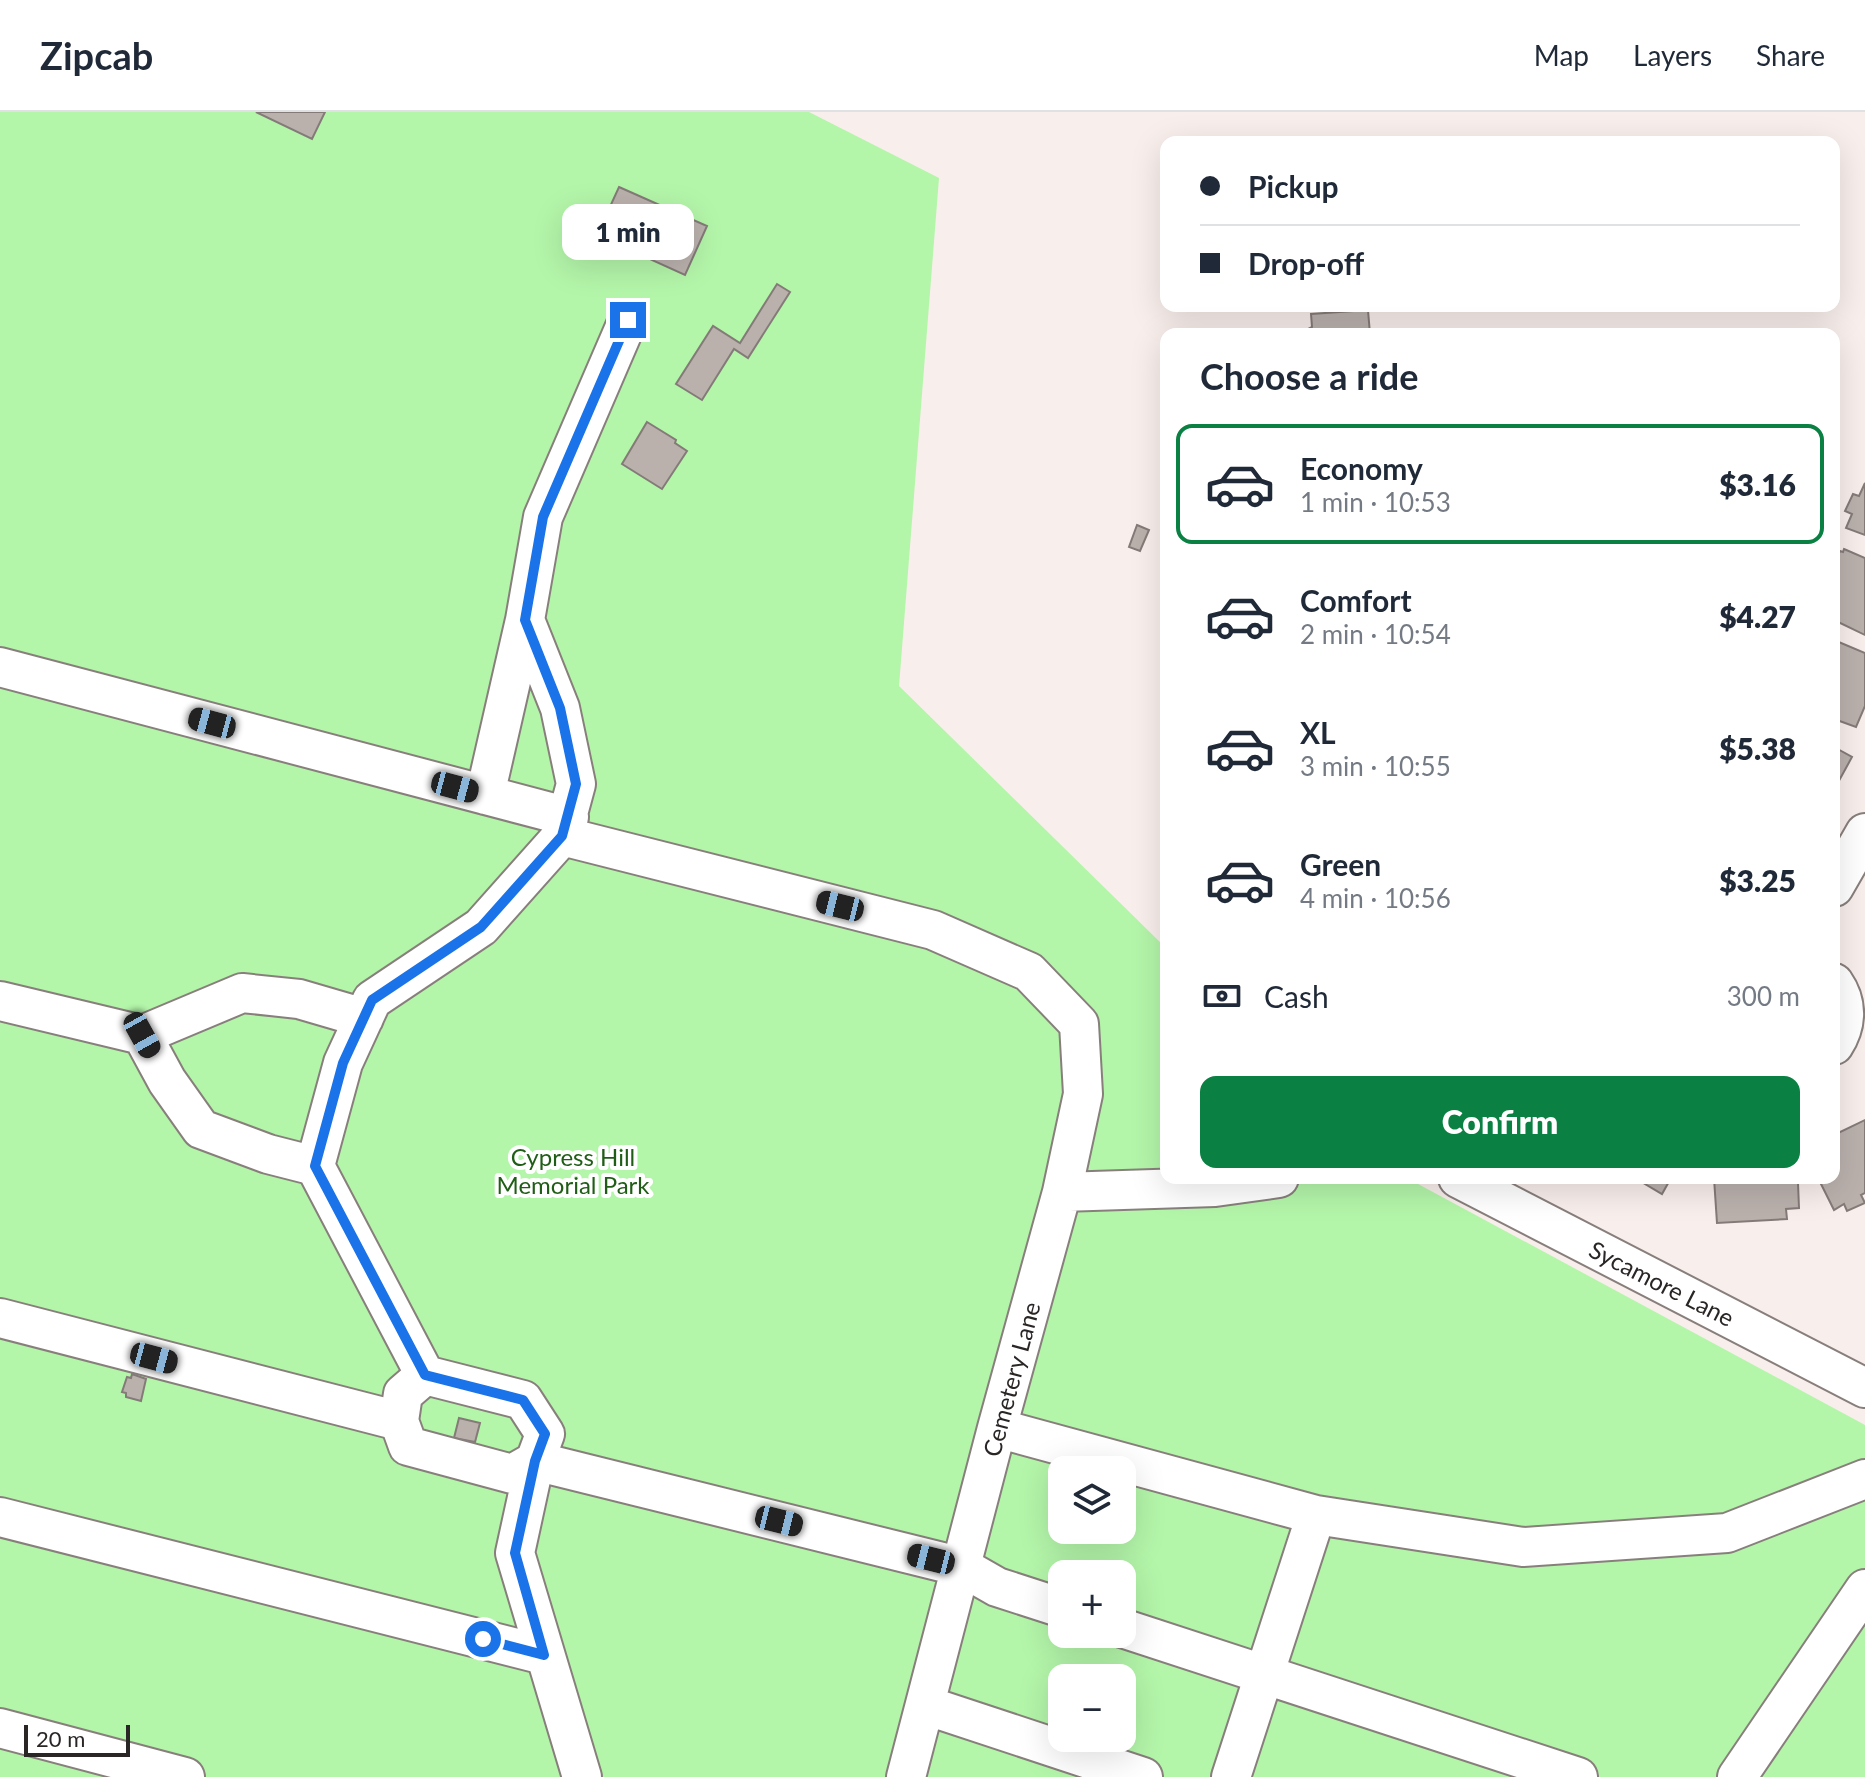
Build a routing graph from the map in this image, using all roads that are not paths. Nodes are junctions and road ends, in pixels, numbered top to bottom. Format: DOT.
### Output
graph roads {
  1 [pos="628,320"];
  2 [pos="525,620"];
  3 [pos="0,667"];
  4 [pos="485,795"];
  5 [pos="566,827"];
  6 [pos="1865,833"];
  7 [pos="1840,877"];
  8 [pos="1840,990"];
  9 [pos="0,1001"];
  10 [pos="364,1018"];
  11 [pos="1840,1034"];
  12 [pos="142,1035"];
  13 [pos="315,1166"];
  14 [pos="1236,1184"];
  15 [pos="1470,1184"];
  16 [pos="1062,1192"];
  17 [pos="0,1318"];
  18 [pos="425,1375"];
  19 [pos="1865,1388"];
  20 [pos="399,1421"];
  21 [pos="997,1428"];
  22 [pos="535,1461"];
  23 [pos="1865,1479"];
  24 [pos="1316,1515"];
  25 [pos="0,1517"];
  26 [pos="962,1567"];
  27 [pos="1865,1589"];
  28 [pos="1048,1603"];
  29 [pos="1136,1633"];
  30 [pos="544,1655"];
  31 [pos="1265,1675"];
  32 [pos="925,1705"];
  33 [pos="0,1728"];
  34 [pos="182,1777"];
  35 [pos="582,1777"];
  36 [pos="906,1777"];
  37 [pos="1143,1777"];
  38 [pos="1231,1777"];
  39 [pos="1578,1777"];
  40 [pos="1737,1777"];
  1 -- 2 [label="street"];
  2 -- 4 [label="street"];
  2 -- 5 [label="street"];
  3 -- 4 [label="street, Cemetery Lane"];
  4 -- 5 [label="street, Cemetery Lane"];
  5 -- 10 [label="street"];
  5 -- 16 [label="street, Cemetery Lane"];
  6 -- 7 [label="street"];
  8 -- 11 [label="street"];
  9 -- 12 [label="street"];
  10 -- 12 [label="street"];
  10 -- 13 [label="street"];
  12 -- 13 [label="street"];
  13 -- 18 [label="street"];
  14 -- 16 [label="street"];
  15 -- 19 [label="street, Sycamore Lane"];
  16 -- 21 [label="street, Cemetery Lane"];
  17 -- 20 [label="street"];
  18 -- 20 [label="street"];
  18 -- 22 [label="street"];
  20 -- 22 [label="street"];
  21 -- 24 [label="street"];
  21 -- 26 [label="street, Cemetery Lane"];
  22 -- 26 [label="street"];
  22 -- 30 [label="street"];
  23 -- 24 [label="street"];
  24 -- 31 [label="street"];
  25 -- 30 [label="street"];
  26 -- 28 [label="street"];
  26 -- 32 [label="street, Cemetery Lane"];
  27 -- 40 [label="street"];
  29 -- 31 [label="street"];
  30 -- 35 [label="street"];
  31 -- 38 [label="street"];
  31 -- 39 [label="street"];
  32 -- 36 [label="street, Cemetery Lane"];
  32 -- 37 [label="street"];
  33 -- 34 [label="street"];
}
